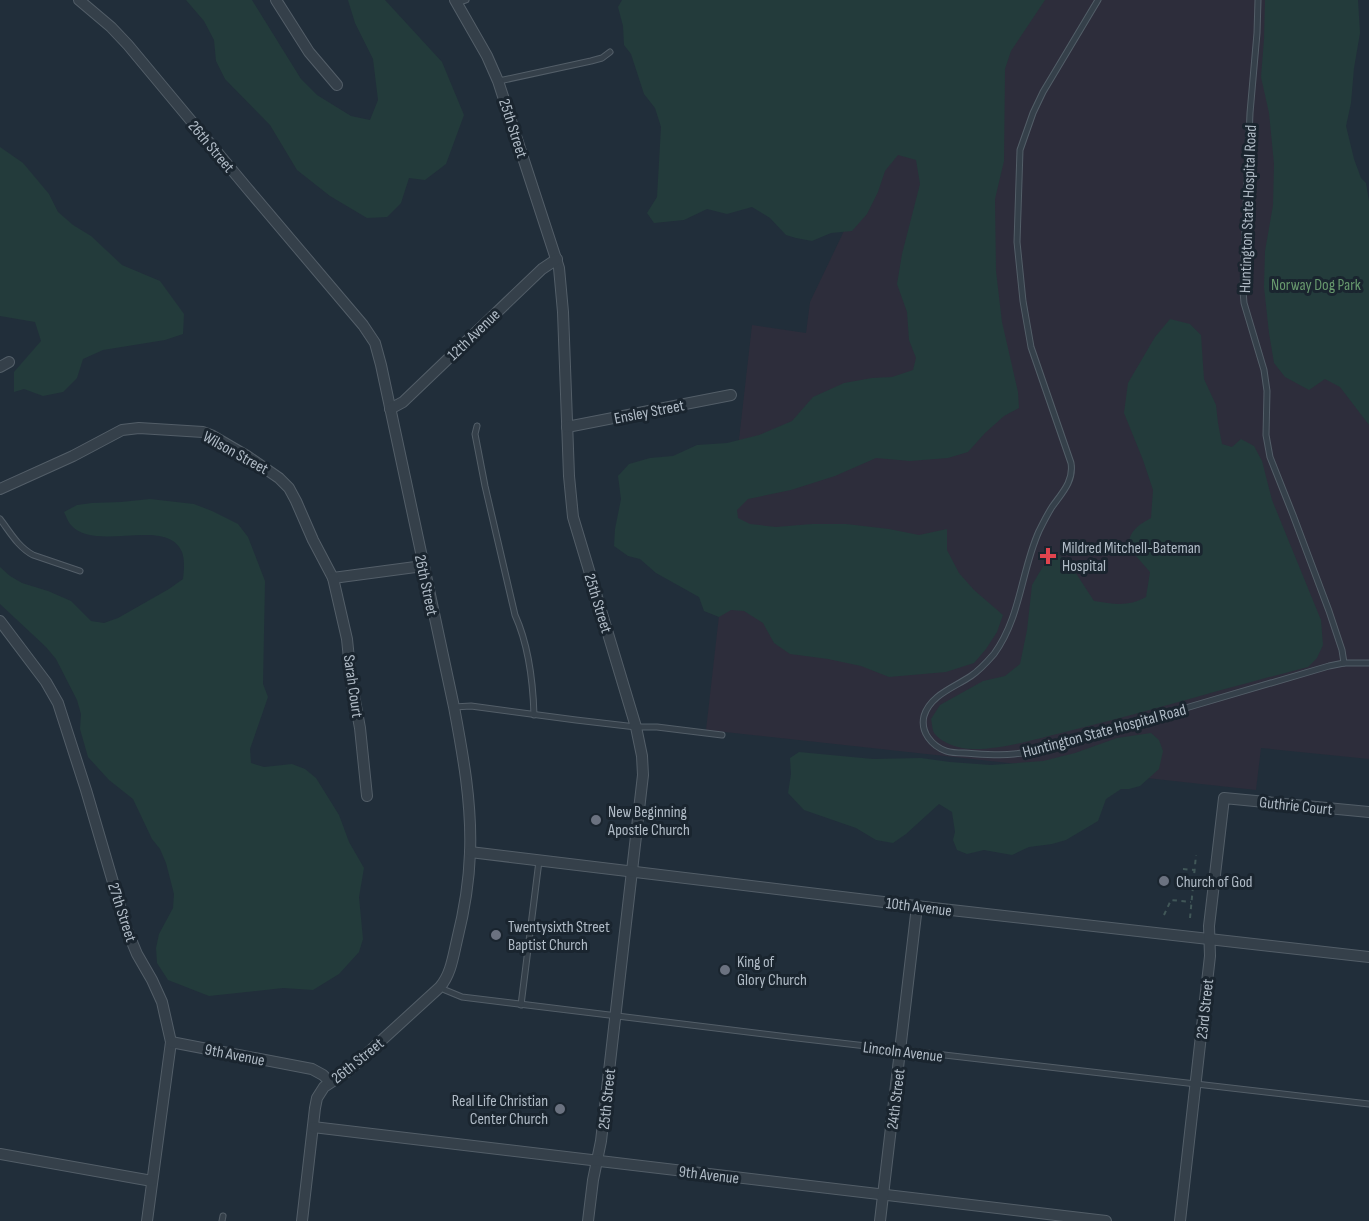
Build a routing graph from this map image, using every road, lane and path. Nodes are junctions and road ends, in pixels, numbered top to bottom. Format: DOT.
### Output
graph roads {
  1 [pos="79,0"];
  2 [pos="276,0"];
  3 [pos="1098,0"];
  4 [pos="1258,0"];
  5 [pos="459,1"];
  6 [pos="610,52"];
  7 [pos="498,81"];
  8 [pos="337,85"];
  9 [pos="557,259"];
  10 [pos="731,395"];
  11 [pos="390,409"];
  12 [pos="477,426"];
  13 [pos="567,427"];
  14 [pos="0,489"];
  15 [pos="0,519"];
  16 [pos="423,566"];
  17 [pos="80,571"];
  18 [pos="333,578"];
  19 [pos="0,621"];
  20 [pos="1344,663"];
  21 [pos="1369,663"];
  22 [pos="454,707"];
  23 [pos="534,715"];
  24 [pos="636,727"];
  25 [pos="722,735"];
  26 [pos="366,796"];
  27 [pos="1224,798"];
  28 [pos="1369,813"];
  29 [pos="470,852"];
  30 [pos="1196,855"];
  31 [pos="539,861"];
  32 [pos="1183,869"];
  33 [pos="1194,870"];
  34 [pos="632,872"];
  35 [pos="1191,902"];
  36 [pos="917,906"];
  37 [pos="1164,915"];
  38 [pos="1190,918"];
  39 [pos="1209,939"];
  40 [pos="1369,957"];
  41 [pos="442,989"];
  42 [pos="521,1005"];
  43 [pos="615,1016"];
  44 [pos="171,1042"];
  45 [pos="900,1051"];
  46 [pos="330,1082"];
  47 [pos="1196,1084"];
  48 [pos="1369,1104"];
  49 [pos="312,1127"];
  50 [pos="0,1154"];
  51 [pos="597,1161"];
  52 [pos="152,1181"];
  53 [pos="883,1195"];
  54 [pos="147,1221"];
  55 [pos="302,1221"];
  56 [pos="588,1221"];
  57 [pos="880,1221"];
  58 [pos="1106,1221"];
  59 [pos="1180,1221"];
  1 -- 11 [label="street, 26th Street"];
  2 -- 8 [label="street"];
  3 -- 20 [label="lane, Huntington State Hospital Road"];
  4 -- 20 [label="lane, Huntington State Hospital Road"];
  5 -- 7 [label="street, 25th Street"];
  6 -- 7 [label="lane"];
  7 -- 9 [label="street, 25th Street"];
  9 -- 11 [label="street, 12th Avenue"];
  9 -- 13 [label="street, 25th Street"];
  10 -- 13 [label="street, Ensley Street"];
  11 -- 16 [label="street, 26th Street"];
  12 -- 23 [label="lane"];
  13 -- 24 [label="street, 25th Street"];
  14 -- 18 [label="street, Wilson Street"];
  15 -- 17 [label="lane"];
  16 -- 18 [label="street"];
  16 -- 22 [label="street, 26th Street"];
  18 -- 26 [label="street, Sarah Court"];
  19 -- 44 [label="street, 27th Street"];
  20 -- 21 [label="lane"];
  22 -- 23 [label="lane"];
  22 -- 29 [label="street, 26th Street"];
  23 -- 24 [label="lane"];
  24 -- 25 [label="lane"];
  24 -- 34 [label="street, 25th Street"];
  27 -- 28 [label="street, Guthrie Court"];
  27 -- 39 [label="street, 23rd Street"];
  29 -- 31 [label="street, 10th Avenue"];
  29 -- 41 [label="street, 26th Street"];
  30 -- 33 [label="path"];
  31 -- 34 [label="street, 10th Avenue"];
  31 -- 42 [label="lane"];
  32 -- 33 [label="path"];
  33 -- 35 [label="path"];
  34 -- 36 [label="street, 10th Avenue"];
  34 -- 43 [label="street, 25th Street"];
  35 -- 37 [label="path"];
  35 -- 38 [label="path"];
  36 -- 39 [label="street, 10th Avenue"];
  36 -- 45 [label="street, 24th Street"];
  39 -- 40 [label="street, 10th Avenue"];
  39 -- 47 [label="street, 23rd Street"];
  41 -- 42 [label="lane, Lincoln Avenue"];
  41 -- 46 [label="street, 26th Street"];
  42 -- 43 [label="lane, Lincoln Avenue"];
  43 -- 45 [label="lane, Lincoln Avenue"];
  43 -- 51 [label="street, 25th Street"];
  44 -- 46 [label="street, 9th Avenue"];
  44 -- 52 [label="street, 27th Street"];
  45 -- 47 [label="lane, Lincoln Avenue"];
  45 -- 53 [label="street, 24th Street"];
  46 -- 49 [label="street, 26th Street"];
  47 -- 48 [label="lane, Lincoln Avenue"];
  47 -- 59 [label="street, 23rd Street"];
  49 -- 51 [label="street, 9th Avenue"];
  49 -- 55 [label="street, 26th Street"];
  50 -- 52 [label="street"];
  51 -- 53 [label="street, 9th Avenue"];
  51 -- 56 [label="street, 25th Street"];
  52 -- 54 [label="street, 27th Street"];
  53 -- 57 [label="street, 24th Street"];
  53 -- 58 [label="street, 9th Avenue"];
}
